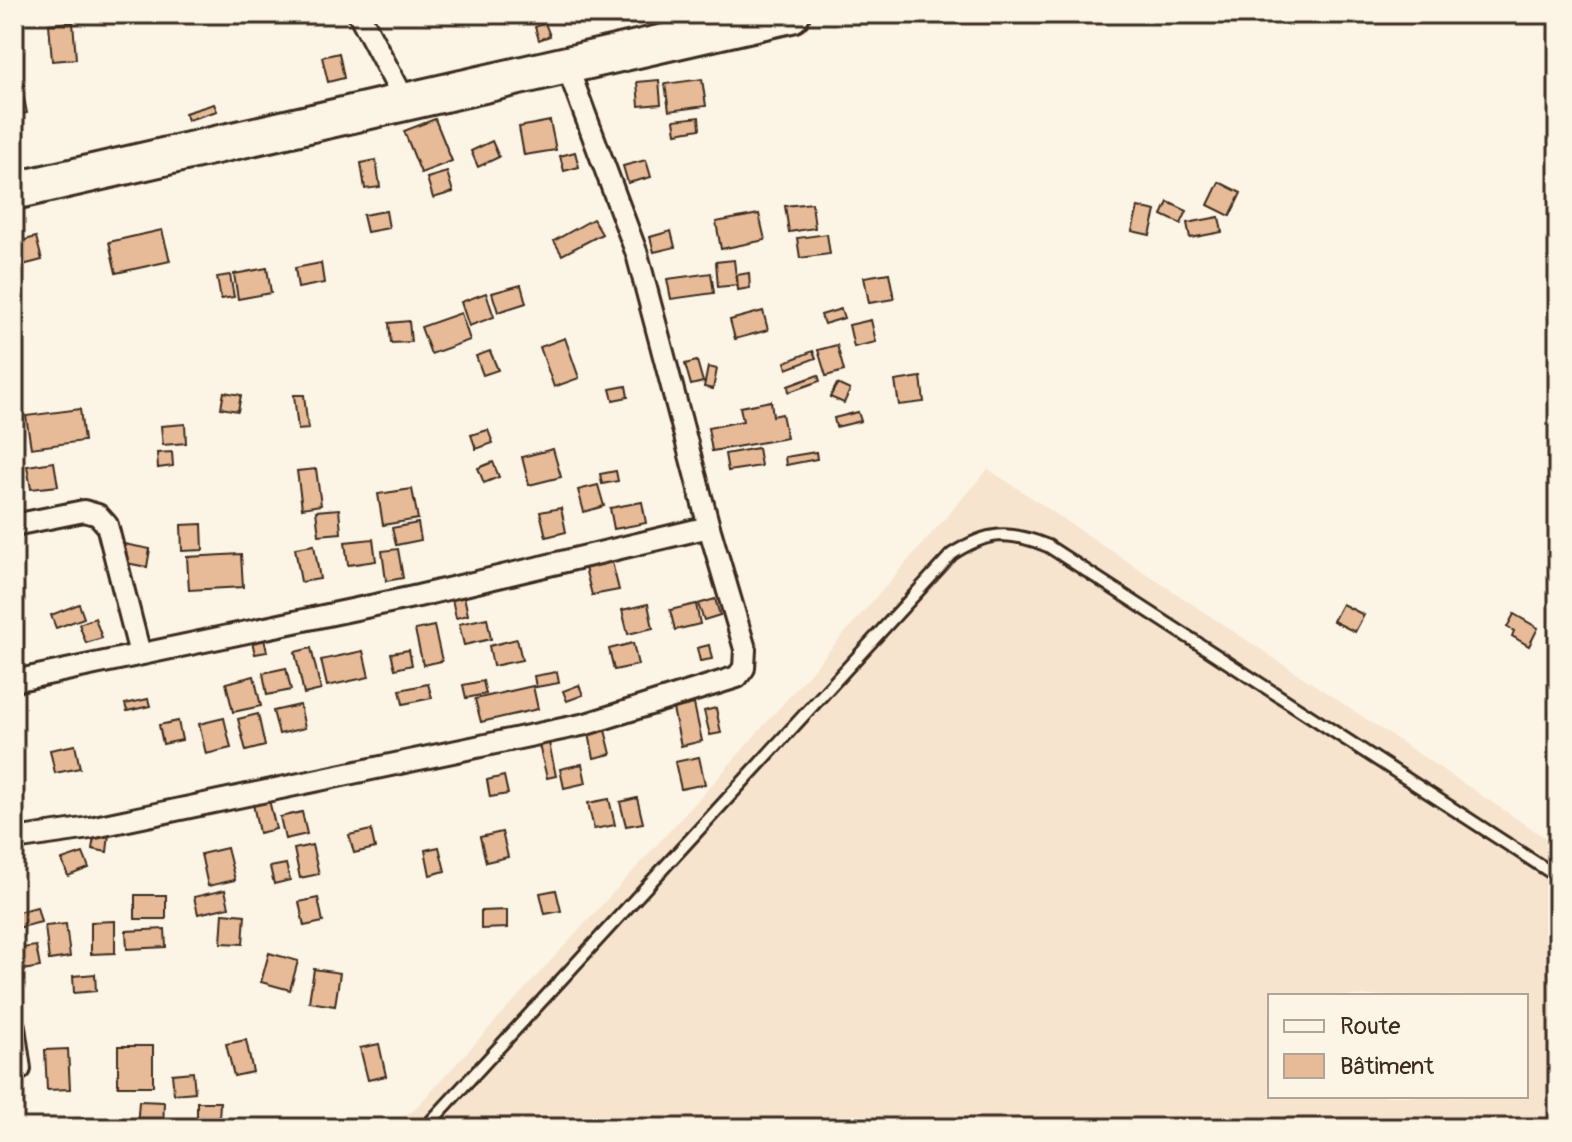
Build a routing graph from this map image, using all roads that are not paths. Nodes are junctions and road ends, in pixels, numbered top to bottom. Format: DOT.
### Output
graph roads {
  1 [pos="359,14"];
  2 [pos="791,14"];
  3 [pos="567,66"];
  4 [pos="406,103"];
  5 [pos="14,191"];
  6 [pos="14,525"];
  7 [pos="709,527"];
  8 [pos="140,654"];
  9 [pos="14,681"];
  10 [pos="14,839"];
  11 [pos="1558,877"];
  12 [pos="14,1027"];
  13 [pos="20,1069"];
  14 [pos="425,1128"];
  1 -- 4 [label="street"];
  2 -- 3 [label="highway"];
  3 -- 4 [label="highway"];
  3 -- 7 [label="street"];
  4 -- 5 [label="highway"];
  6 -- 8 [label="street"];
  7 -- 8 [label="street"];
  7 -- 10 [label="street"];
  8 -- 9 [label="street"];
  11 -- 14 [label="lane"];
  12 -- 13 [label="street"];
}
